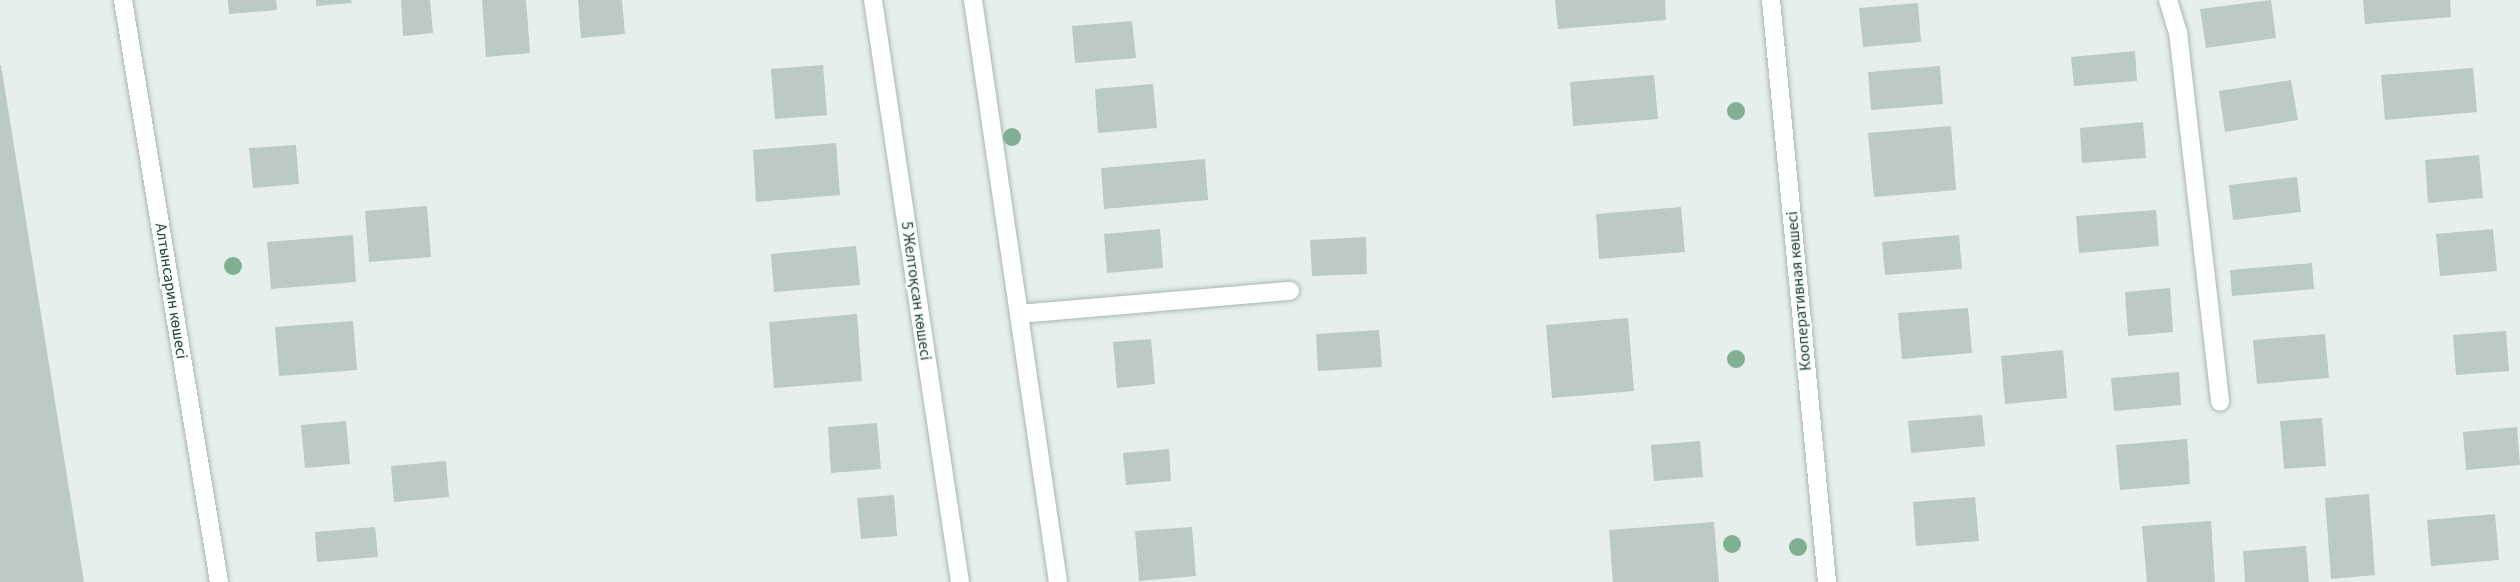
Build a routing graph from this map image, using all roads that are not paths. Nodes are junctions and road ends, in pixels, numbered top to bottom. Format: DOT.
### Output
graph roads {
  1 [pos="123,0"];
  2 [pos="873,0"];
  3 [pos="973,0"];
  4 [pos="1771,0"];
  5 [pos="2168,0"];
  6 [pos="1290,291"];
  7 [pos="1019,314"];
  8 [pos="2220,402"];
  9 [pos="219,582"];
  10 [pos="960,582"];
  11 [pos="1058,582"];
  12 [pos="1827,582"];
  1 -- 9 [label="street, Алтынсарин көшесі"];
  2 -- 10 [label="street, 5 Желтоқсан көшесі"];
  3 -- 7 [label="street"];
  4 -- 12 [label="street, Кооперативная көшесі"];
  5 -- 8 [label="street"];
  6 -- 7 [label="street"];
  7 -- 11 [label="street"];
}
